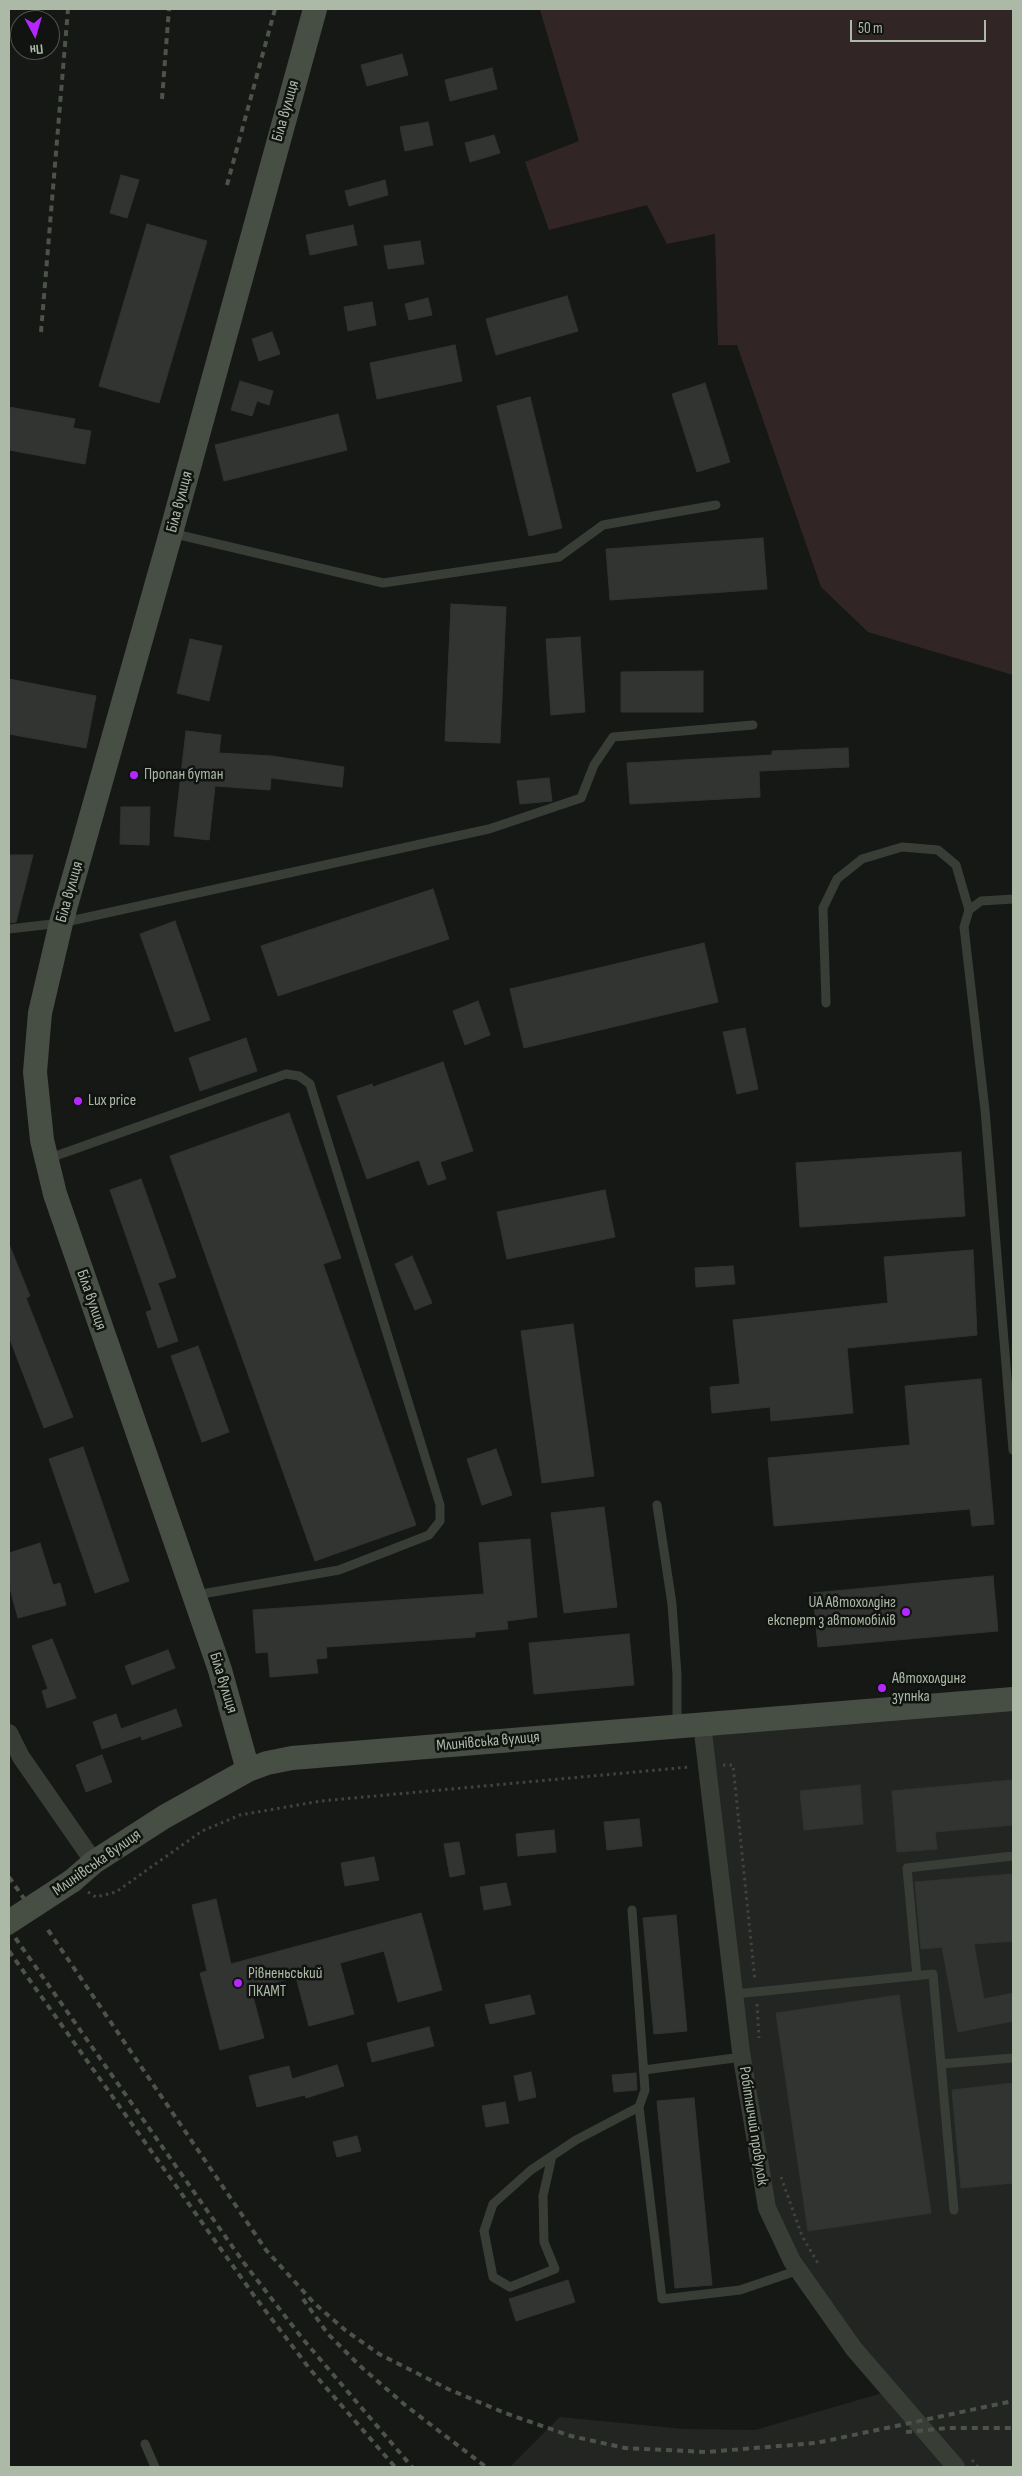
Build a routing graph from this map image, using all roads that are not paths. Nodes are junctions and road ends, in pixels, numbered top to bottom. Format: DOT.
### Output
graph roads {
  1 [pos="315,9"];
  2 [pos="716,505"];
  3 [pos="171,533"];
  4 [pos="752,725"];
  5 [pos="1013,899"];
  6 [pos="969,910"];
  7 [pos="61,923"];
  8 [pos="9,929"];
  9 [pos="826,1003"];
  10 [pos="46,1160"];
  11 [pos="1013,1450"];
  12 [pos="657,1505"];
  13 [pos="193,1595"];
  14 [pos="1013,1699"];
  15 [pos="702,1724"];
  16 [pos="677,1726"];
  17 [pos="9,1733"];
  18 [pos="248,1770"];
  19 [pos="1013,1856"];
  20 [pos="94,1862"];
  21 [pos="632,1910"];
  22 [pos="9,1922"];
  23 [pos="917,1976"];
  24 [pos="735,1994"];
  25 [pos="742,2057"];
  26 [pos="1013,2058"];
  27 [pos="942,2064"];
  28 [pos="644,2070"];
  29 [pos="639,2107"];
  30 [pos="552,2156"];
  31 [pos="954,2210"];
  32 [pos="799,2270"];
  33 [pos="144,2444"];
  34 [pos="962,2461"];
  35 [pos="154,2467"];
  1 -- 3 [label="street, Біла вулиця"];
  2 -- 3 [label="lane"];
  3 -- 7 [label="street, Біла вулиця"];
  4 -- 7 [label="lane"];
  5 -- 6 [label="lane"];
  6 -- 9 [label="lane"];
  6 -- 11 [label="lane"];
  7 -- 8 [label="lane"];
  7 -- 10 [label="street, Біла вулиця"];
  10 -- 13 [label="street, Біла вулиця"];
  10 -- 13 [label="lane"];
  12 -- 16 [label="lane"];
  13 -- 18 [label="street, Біла вулиця"];
  14 -- 15 [label="street, Млинівська вулиця"];
  15 -- 16 [label="street, Млинівська вулиця"];
  15 -- 24 [label="street, Робітничий провулок"];
  16 -- 18 [label="street, Млинівська вулиця"];
  17 -- 20 [label="street"];
  18 -- 20 [label="street, Млинівська вулиця"];
  19 -- 23 [label="lane"];
  20 -- 22 [label="street, Млинівська вулиця, bridge"];
  21 -- 28 [label="lane"];
  23 -- 24 [label="lane"];
  23 -- 27 [label="lane"];
  24 -- 25 [label="street, Робітничий провулок"];
  25 -- 28 [label="lane"];
  25 -- 32 [label="street, Робітничий провулок"];
  26 -- 27 [label="lane"];
  27 -- 31 [label="lane"];
  28 -- 29 [label="lane"];
  29 -- 30 [label="lane"];
  29 -- 32 [label="lane"];
  30 -- 30 [label="lane"];
  32 -- 34 [label="street, Робітничий провулок"];
  33 -- 35 [label="lane"];
}
